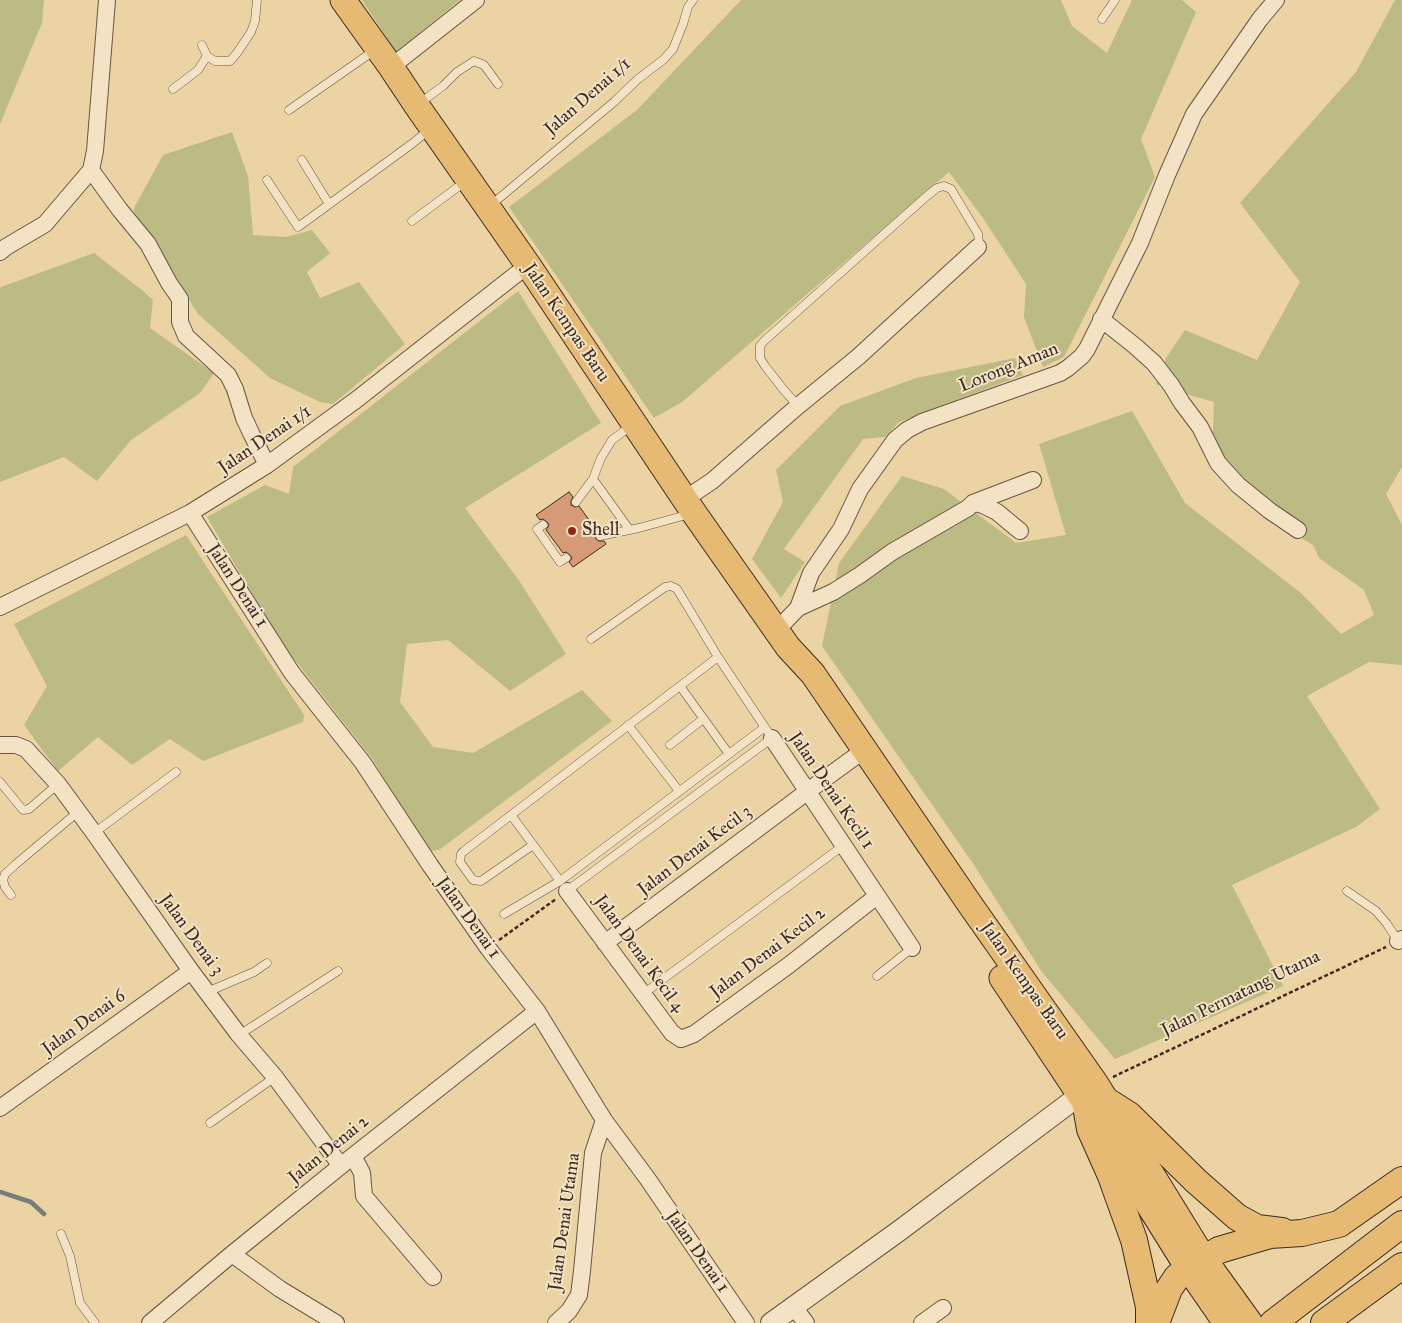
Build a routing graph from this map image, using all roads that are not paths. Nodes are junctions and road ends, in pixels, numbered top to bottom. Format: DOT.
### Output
graph roads {
  1 [pos="107,0"];
  2 [pos="257,0"];
  3 [pos="343,0"];
  4 [pos="476,0"];
  5 [pos="693,0"];
  6 [pos="1115,0"];
  7 [pos="1276,0"];
  8 [pos="1102,19"];
  9 [pos="202,45"];
  10 [pos="207,56"];
  11 [pos="384,58"];
  12 [pos="498,84"];
  13 [pos="174,89"];
  14 [pos="417,106"];
  15 [pos="289,110"];
  16 [pos="432,128"];
  17 [pos="302,160"];
  18 [pos="91,170"];
  19 [pos="268,180"];
  20 [pos="468,180"];
  21 [pos="329,204"];
  22 [pos="488,208"];
  23 [pos="412,221"];
  24 [pos="978,247"];
  25 [pos="0,252"];
  26 [pos="528,265"];
  27 [pos="1101,319"];
  28 [pos="798,406"];
  29 [pos="633,423"];
  30 [pos="267,465"];
  31 [pos="593,479"];
  32 [pos="1033,480"];
  33 [pos="576,502"];
  34 [pos="973,503"];
  35 [pos="689,506"];
  36 [pos="190,513"];
  37 [pos="543,526"];
  38 [pos="629,529"];
  39 [pos="1298,530"];
  40 [pos="1020,531"];
  41 [pos="600,536"];
  42 [pos="566,558"];
  43 [pos="0,607"];
  44 [pos="798,608"];
  45 [pos="591,639"];
  46 [pos="782,639"];
  47 [pos="718,656"];
  48 [pos="680,686"];
  49 [pos="703,718"];
  50 [pos="628,725"];
  51 [pos="768,733"];
  52 [pos="0,745"];
  53 [pos="670,745"];
  54 [pos="729,754"];
  55 [pos="856,756"];
  56 [pos="176,772"];
  57 [pos="0,782"];
  58 [pos="58,784"];
  59 [pos="679,791"];
  60 [pos="808,791"];
  61 [pos="79,811"];
  62 [pos="511,815"];
  63 [pos="94,833"];
  64 [pos="533,845"];
  65 [pos="844,845"];
  66 [pos="563,886"];
  67 [pos="1347,891"];
  68 [pos="11,895"];
  69 [pos="877,896"];
  70 [pos="504,914"];
  71 [pos="1400,940"];
  72 [pos="605,943"];
  73 [pos="912,948"];
  74 [pos="268,963"];
  75 [pos="191,971"];
  76 [pos="338,971"];
  77 [pos="878,976"];
  78 [pos="207,992"];
  79 [pos="643,994"];
  80 [pos="536,1011"];
  81 [pos="240,1035"];
  82 [pos="681,1039"];
  83 [pos="275,1077"];
  84 [pos="1092,1097"];
  85 [pos="0,1108"];
  86 [pos="604,1120"];
  87 [pos="210,1123"];
  88 [pos="347,1161"];
  89 [pos="1402,1180"];
  90 [pos="1402,1224"];
  91 [pos="1302,1233"];
  92 [pos="61,1234"];
  93 [pos="232,1254"];
  94 [pos="1196,1264"];
  95 [pos="1402,1266"];
  96 [pos="433,1277"];
  97 [pos="794,1307"];
  98 [pos="943,1308"];
  99 [pos="1224,1310"];
  100 [pos="95,1323"];
  101 [pos="150,1323"];
  102 [pos="336,1323"];
  103 [pos="556,1323"];
  104 [pos="746,1323"];
  105 [pos="771,1323"];
  106 [pos="806,1323"];
  107 [pos="922,1323"];
  108 [pos="1148,1323"];
  109 [pos="1156,1323"];
  110 [pos="1250,1323"];
  111 [pos="1273,1323"];
  112 [pos="1324,1323"];
  1 -- 18 [label="street"];
  2 -- 10 [label="lane"];
  3 -- 11 [label="main road, Jalan Kempas Baru"];
  4 -- 11 [label="street"];
  5 -- 22 [label="lane, Jalan Denai 1/1"];
  6 -- 8 [label="lane"];
  7 -- 27 [label="street, Lorong Aman"];
  9 -- 10 [label="lane"];
  10 -- 13 [label="lane"];
  11 -- 14 [label="main road, Jalan Kempas Baru"];
  11 -- 15 [label="lane"];
  12 -- 14 [label="lane"];
  14 -- 16 [label="main road, Jalan Kempas Baru"];
  16 -- 20 [label="main road, Jalan Kempas Baru"];
  16 -- 21 [label="lane"];
  17 -- 21 [label="lane"];
  18 -- 25 [label="street"];
  18 -- 30 [label="street"];
  19 -- 21 [label="lane"];
  20 -- 22 [label="main road, Jalan Kempas Baru"];
  20 -- 23 [label="lane"];
  22 -- 26 [label="main road, Jalan Kempas Baru"];
  24 -- 28 [label="street"];
  24 -- 28 [label="lane"];
  26 -- 29 [label="main road, Jalan Kempas Baru"];
  26 -- 30 [label="street, Jalan Denai 1/1"];
  27 -- 39 [label="street"];
  27 -- 44 [label="street, Lorong Aman"];
  28 -- 35 [label="street"];
  29 -- 31 [label="lane"];
  29 -- 35 [label="main road, Jalan Kempas Baru"];
  30 -- 36 [label="street, Jalan Denai 1/1"];
  31 -- 33 [label="lane"];
  31 -- 38 [label="lane"];
  32 -- 34 [label="street"];
  34 -- 40 [label="street"];
  34 -- 44 [label="street"];
  35 -- 38 [label="lane"];
  35 -- 46 [label="main road, Jalan Kempas Baru"];
  36 -- 43 [label="street, Jalan Denai 1/1"];
  36 -- 80 [label="street, Jalan Denai 1"];
  37 -- 42 [label="lane"];
  38 -- 41 [label="lane"];
  44 -- 46 [label="street, Lorong Aman"];
  45 -- 47 [label="lane, Jalan Denai Kecil 1"];
  46 -- 55 [label="main road, Jalan Kempas Baru"];
  46 -- 84 [label="main road, Jalan Kempas Baru"];
  47 -- 48 [label="lane"];
  47 -- 51 [label="lane, Jalan Denai Kecil 1"];
  48 -- 49 [label="lane"];
  48 -- 50 [label="lane"];
  49 -- 53 [label="lane"];
  49 -- 54 [label="lane"];
  50 -- 59 [label="lane"];
  50 -- 62 [label="lane"];
  51 -- 54 [label="lane"];
  51 -- 60 [label="street, Jalan Denai Kecil 1"];
  51 -- 66 [label="lane"];
  52 -- 58 [label="street, Jalan Denai 3"];
  54 -- 59 [label="lane"];
  55 -- 60 [label="street, Jalan Denai Kecil 3"];
  55 -- 84 [label="main road, Jalan Kempas Baru"];
  56 -- 63 [label="lane"];
  57 -- 58 [label="lane"];
  58 -- 61 [label="street, Jalan Denai 3"];
  59 -- 66 [label="lane"];
  60 -- 65 [label="street, Jalan Denai Kecil 1"];
  60 -- 72 [label="street, Jalan Denai Kecil 3"];
  61 -- 63 [label="street, Jalan Denai 3"];
  61 -- 68 [label="lane"];
  62 -- 64 [label="lane"];
  62 -- 64 [label="lane"];
  63 -- 75 [label="street, Jalan Denai 3"];
  64 -- 66 [label="lane"];
  65 -- 69 [label="street, Jalan Denai Kecil 1"];
  65 -- 79 [label="lane"];
  66 -- 70 [label="lane"];
  66 -- 72 [label="street, Jalan Denai Kecil 4"];
  67 -- 71 [label="lane"];
  69 -- 73 [label="street, Jalan Denai Kecil 1"];
  69 -- 82 [label="street, Jalan Denai Kecil 2"];
  72 -- 79 [label="street, Jalan Denai Kecil 4"];
  73 -- 77 [label="lane"];
  74 -- 78 [label="lane"];
  75 -- 78 [label="street, Jalan Denai 3"];
  75 -- 85 [label="street, Jalan Denai 6"];
  76 -- 81 [label="lane"];
  78 -- 81 [label="street, Jalan Denai 3"];
  79 -- 82 [label="street, Jalan Denai Kecil 4"];
  80 -- 86 [label="street, Jalan Denai 1"];
  80 -- 88 [label="street, Jalan Denai 2"];
  81 -- 83 [label="street, Jalan Denai 3"];
  83 -- 87 [label="lane"];
  83 -- 88 [label="street, Jalan Denai 3"];
  84 -- 91 [label="highway"];
  84 -- 94 [label="main road, Jalan Kempas Baru"];
  84 -- 97 [label="street"];
  84 -- 108 [label="highway"];
  86 -- 103 [label="street, Jalan Denai Utama"];
  86 -- 104 [label="street, Jalan Denai 1"];
  88 -- 93 [label="street, Jalan Denai 2"];
  88 -- 96 [label="street, Jalan Denai 3"];
  89 -- 91 [label="highway"];
  90 -- 111 [label="highway"];
  91 -- 94 [label="highway"];
  92 -- 100 [label="lane"];
  93 -- 101 [label="street, Jalan Denai 2"];
  93 -- 102 [label="street"];
  94 -- 99 [label="main road, Jalan Kempas Baru"];
  94 -- 109 [label="highway"];
  95 -- 112 [label="highway"];
  97 -- 105 [label="street"];
  97 -- 106 [label="street"];
  98 -- 107 [label="street"];
  99 -- 110 [label="main road, Jalan Kempas Baru"];
}
